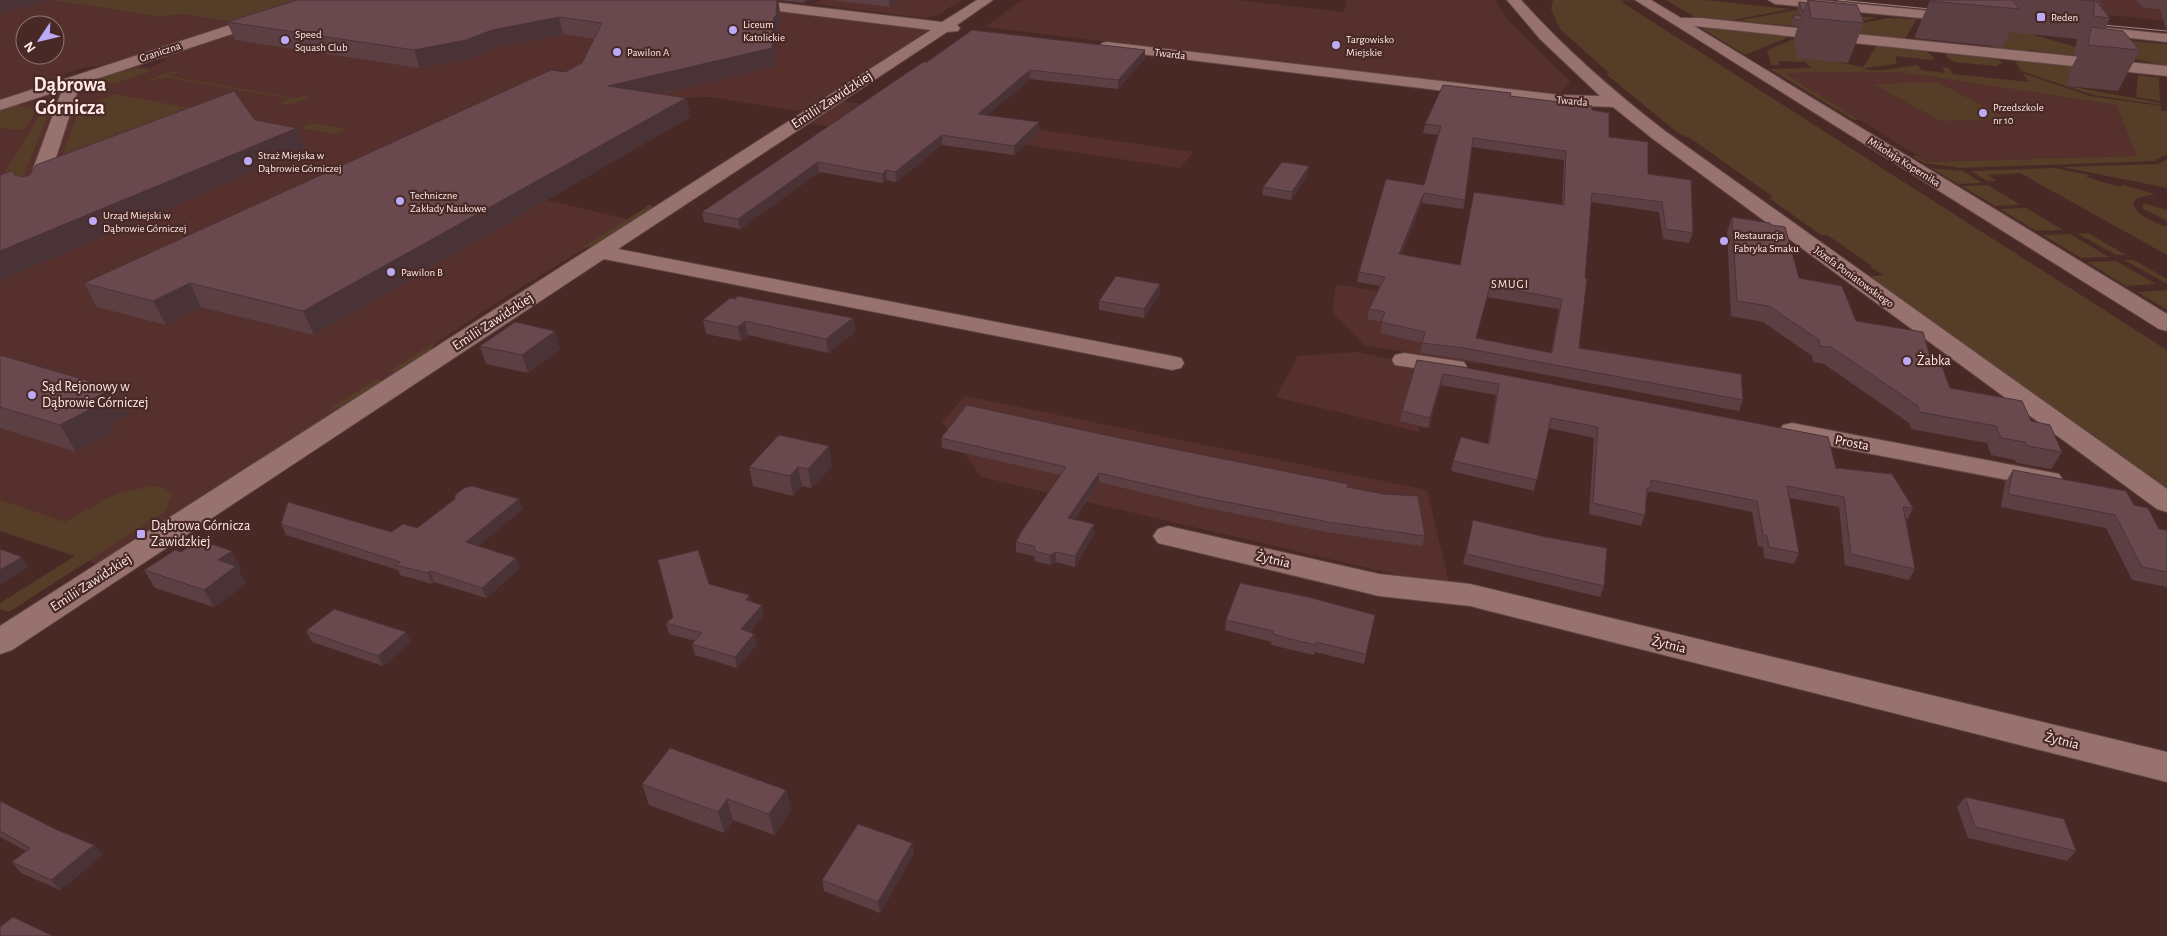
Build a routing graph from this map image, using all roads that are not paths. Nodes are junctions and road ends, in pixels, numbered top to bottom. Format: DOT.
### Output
graph roads {
  1 [pos="320,0"];
  2 [pos="723,0"];
  3 [pos="986,0"];
  4 [pos="1514,0"];
  5 [pos="1532,0"];
  6 [pos="1642,0"];
  7 [pos="1775,0"];
  8 [pos="1530,18"];
  9 [pos="1972,19"];
  10 [pos="1677,22"];
  11 [pos="945,27"];
  12 [pos="964,29"];
  13 [pos="2076,29"];
  14 [pos="2167,38"];
  15 [pos="1090,44"];
  16 [pos="2135,69"];
  17 [pos="2167,71"];
  18 [pos="2167,80"];
  19 [pos="67,83"];
  20 [pos="1618,102"];
  21 [pos="0,105"];
  22 [pos="35,191"];
  23 [pos="601,252"];
  24 [pos="2167,324"];
  25 [pos="1404,360"];
  26 [pos="1172,363"];
  27 [pos="1476,371"];
  28 [pos="1771,427"];
  29 [pos="2071,485"];
  30 [pos="2110,492"];
  31 [pos="2160,498"];
  32 [pos="1168,536"];
  33 [pos="0,642"];
  34 [pos="2167,767"];
  1 -- 19 [label="street, Graniczna"];
  2 -- 11 [label="street"];
  3 -- 11 [label="street, Emilii Zawidzkiej"];
  4 -- 8 [label="street, Józefa Poniatowskiego"];
  5 -- 8 [label="street"];
  6 -- 10 [label="street, Mikołaja Kopernika"];
  7 -- 9 [label="street"];
  8 -- 20 [label="street, Józefa Poniatowskiego"];
  10 -- 16 [label="street"];
  10 -- 24 [label="street, Mikołaja Kopernika"];
  11 -- 12 [label="street"];
  11 -- 23 [label="street, Emilii Zawidzkiej"];
  13 -- 14 [label="street"];
  15 -- 20 [label="street, Twarda"];
  16 -- 17 [label="street"];
  16 -- 18 [label="street"];
  19 -- 21 [label="street, Graniczna"];
  19 -- 22 [label="street"];
  20 -- 31 [label="street, Józefa Poniatowskiego"];
  23 -- 26 [label="street"];
  23 -- 33 [label="street, Emilii Zawidzkiej"];
  25 -- 27 [label="street"];
  28 -- 29 [label="street, Prosta"];
  30 -- 31 [label="street"];
  32 -- 34 [label="street, Żytnia"];
}
